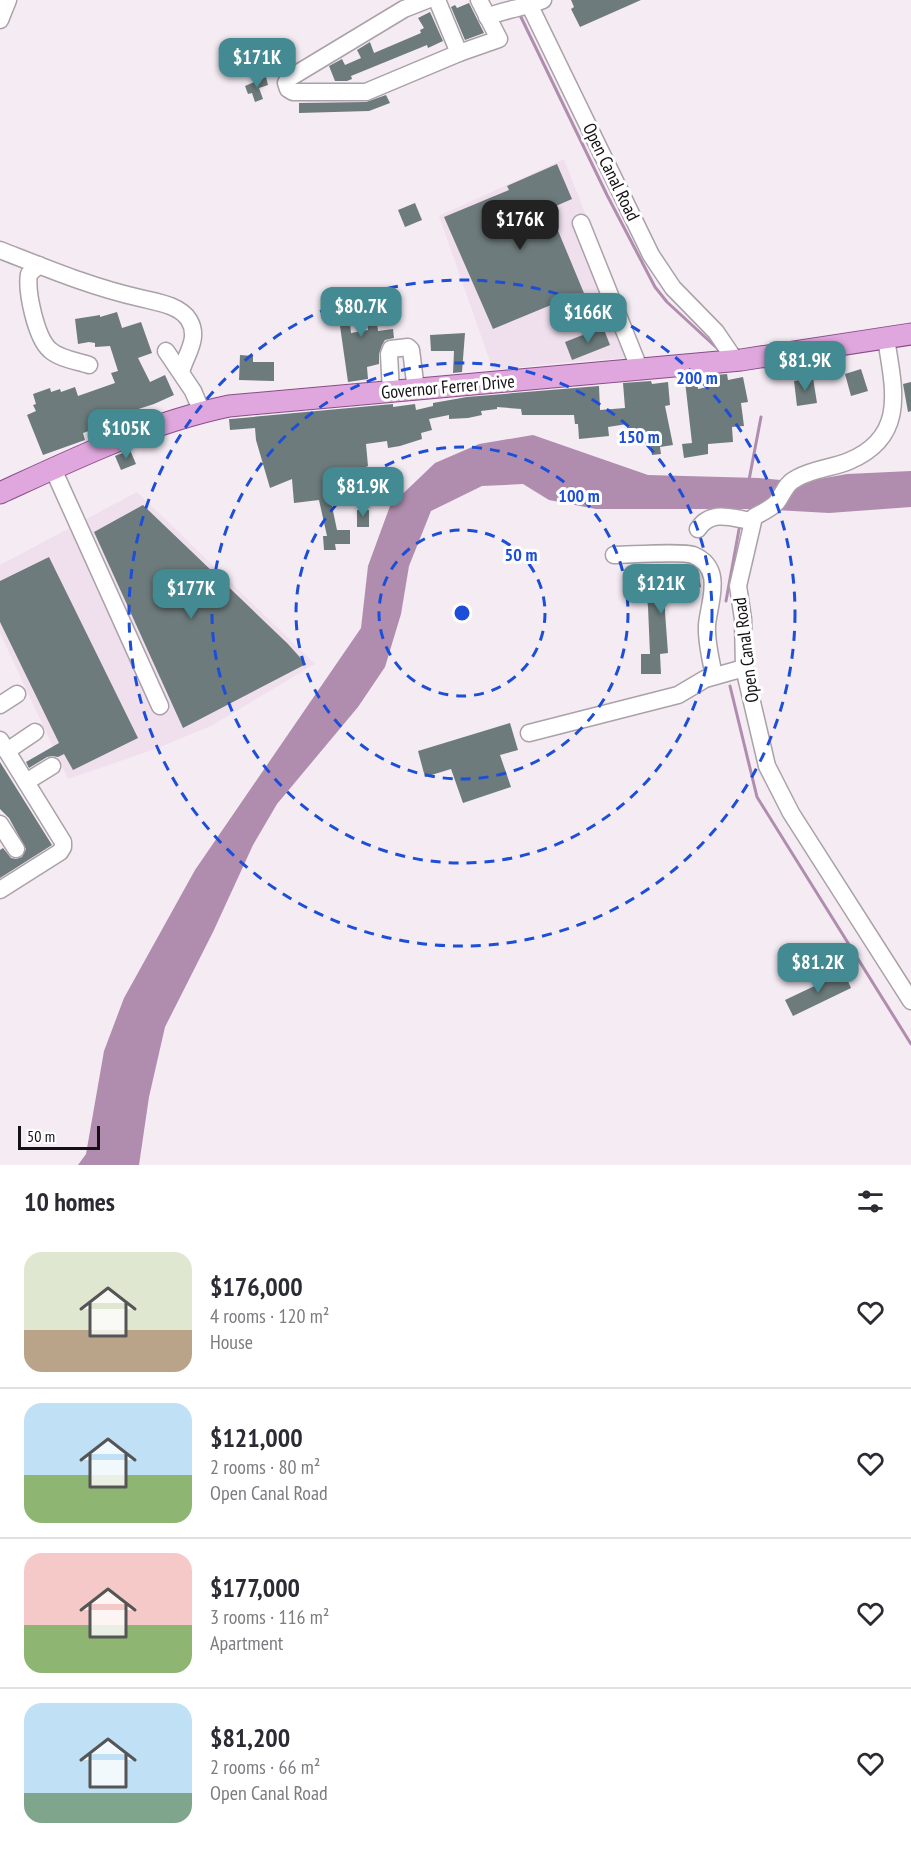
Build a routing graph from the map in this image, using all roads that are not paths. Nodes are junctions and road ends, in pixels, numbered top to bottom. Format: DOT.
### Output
graph roads {
  1 [pos="8,0"];
  2 [pos="427,0"];
  3 [pos="437,0"];
  4 [pos="479,0"];
  5 [pos="533,2"];
  6 [pos="487,17"];
  7 [pos="0,20"];
  8 [pos="459,53"];
  9 [pos="581,223"];
  10 [pos="0,250"];
  11 [pos="39,265"];
  12 [pos="911,334"];
  13 [pos="886,339"];
  14 [pos="166,351"];
  15 [pos="735,360"];
  16 [pos="90,365"];
  17 [pos="640,370"];
  18 [pos="181,372"];
  19 [pos="416,390"];
  20 [pos="391,392"];
  21 [pos="202,412"];
  22 [pos="53,469"];
  23 [pos="0,493"];
  24 [pos="752,521"];
  25 [pos="698,529"];
  26 [pos="614,555"];
  27 [pos="744,668"];
  28 [pos="714,676"];
  29 [pos="17,694"];
  30 [pos="0,705"];
  31 [pos="160,706"];
  32 [pos="35,732"];
  33 [pos="530,733"];
  34 [pos="3,746"];
  35 [pos="52,766"];
  36 [pos="26,782"];
  37 [pos="0,890"];
  38 [pos="911,1001"];
  1 -- 7 [label="street"];
  2 -- 8 [label="street"];
  3 -- 8 [label="street"];
  4 -- 6 [label="street"];
  5 -- 6 [label="street"];
  5 -- 15 [label="street, Open Canal Road"];
  6 -- 8 [label="street"];
  9 -- 17 [label="street"];
  10 -- 11 [label="street"];
  11 -- 16 [label="street"];
  11 -- 18 [label="street"];
  12 -- 13 [label="main road, Governor Ferrer Drive"];
  13 -- 15 [label="main road, Governor Ferrer Drive"];
  13 -- 24 [label="street"];
  14 -- 18 [label="street"];
  15 -- 17 [label="main road, Governor Ferrer Drive"];
  17 -- 19 [label="main road, Governor Ferrer Drive"];
  18 -- 21 [label="street"];
  19 -- 20 [label="main road, Governor Ferrer Drive"];
  19 -- 20 [label="street"];
  20 -- 21 [label="main road, Governor Ferrer Drive"];
  21 -- 22 [label="main road, Governor Ferrer Drive"];
  22 -- 23 [label="main road, Governor Ferrer Drive"];
  22 -- 31 [label="street"];
  24 -- 25 [label="street"];
  24 -- 27 [label="street, Open Canal Road"];
  26 -- 28 [label="street"];
  27 -- 28 [label="street"];
  27 -- 38 [label="street, Open Canal Road"];
  28 -- 33 [label="street"];
  29 -- 30 [label="street"];
  32 -- 34 [label="street"];
  34 -- 36 [label="street"];
  35 -- 36 [label="street"];
  36 -- 37 [label="street"];
}
